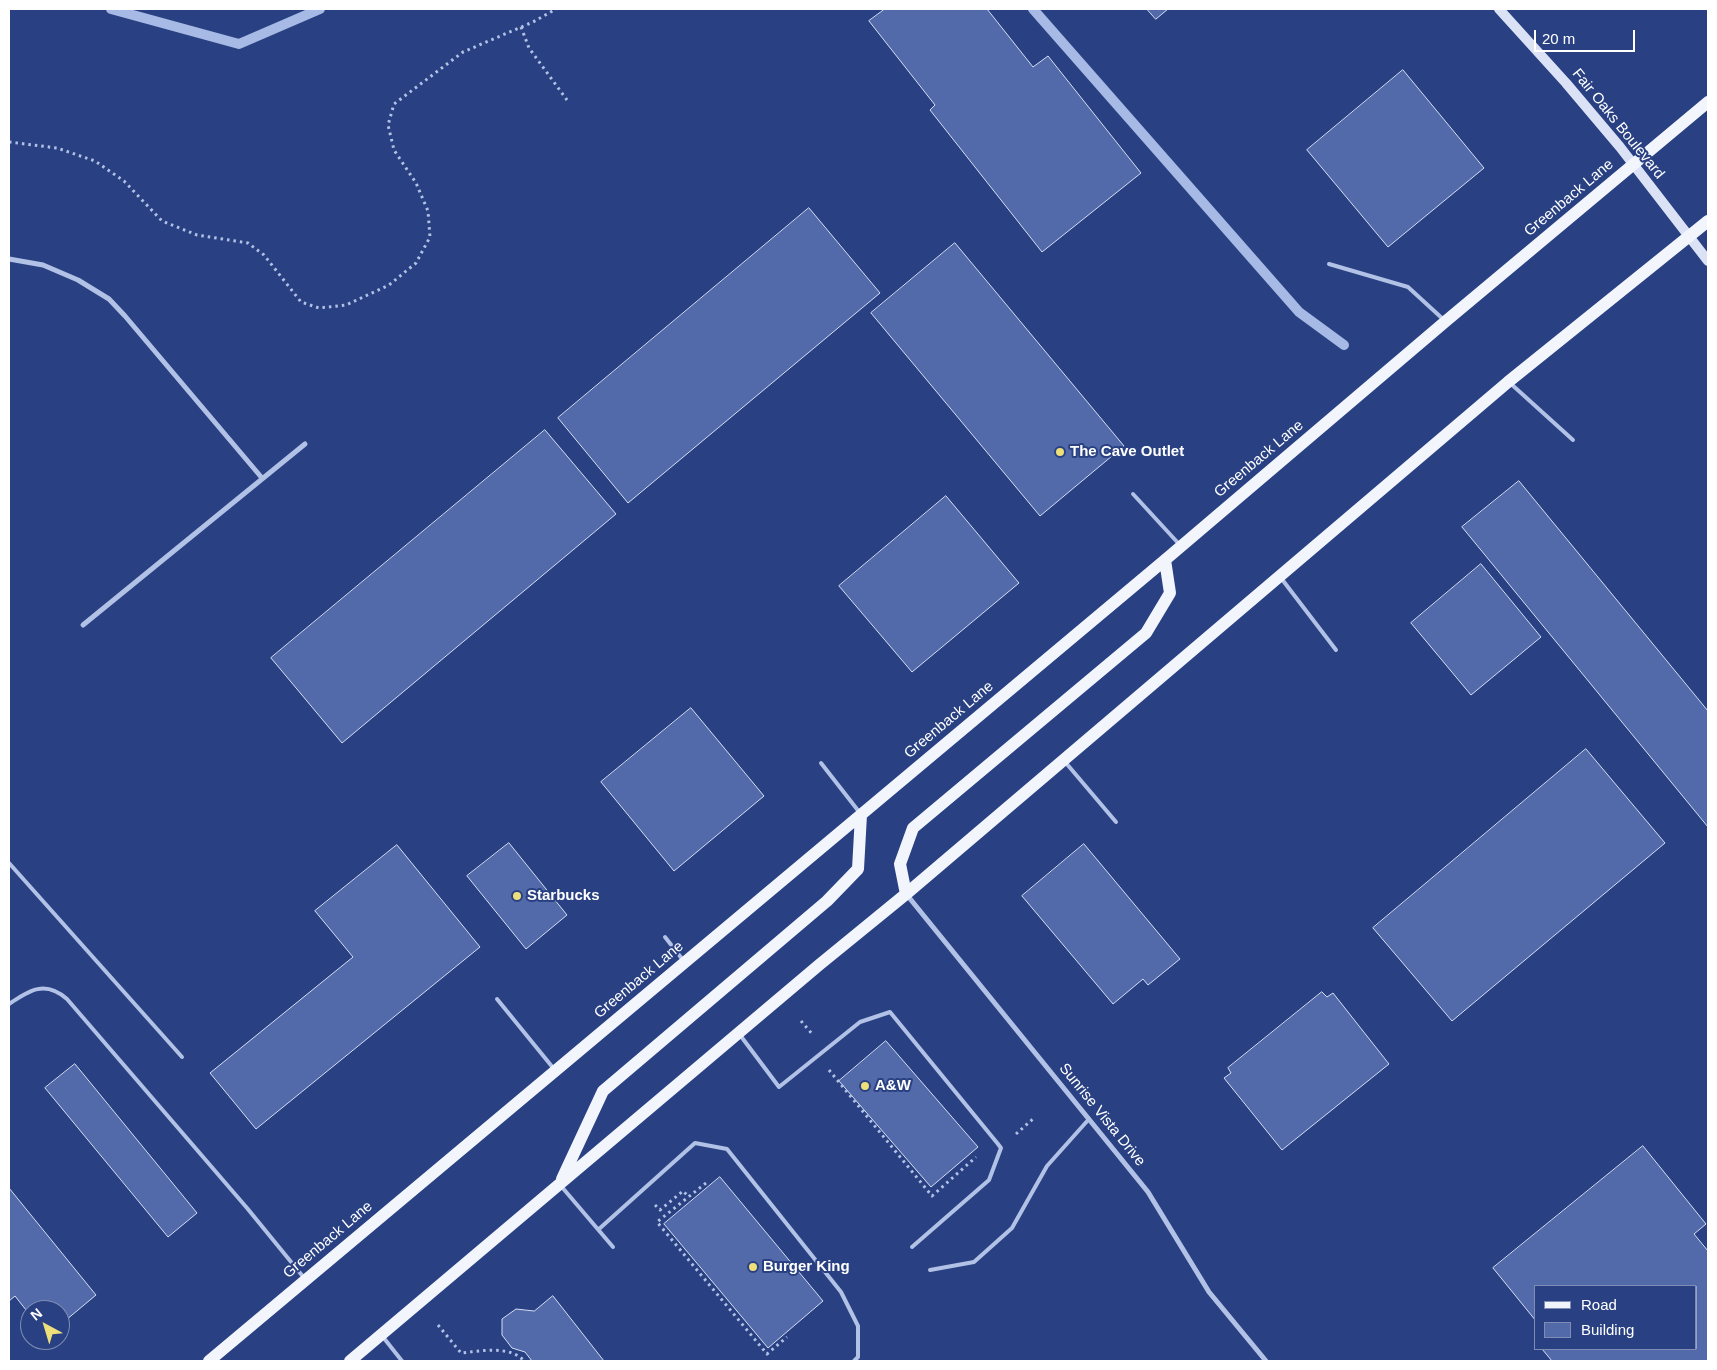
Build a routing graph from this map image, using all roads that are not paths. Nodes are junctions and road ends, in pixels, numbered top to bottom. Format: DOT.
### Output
graph roads {
  1 [pos="1500,9"];
  2 [pos="1708,102"];
  3 [pos="1633,166"];
  4 [pos="1708,221"];
  5 [pos="1689,236"];
  6 [pos="9,259"];
  7 [pos="1708,261"];
  8 [pos="1329,264"];
  9 [pos="1446,321"];
  10 [pos="1508,382"];
  11 [pos="1573,440"];
  12 [pos="305,444"];
  13 [pos="262,478"];
  14 [pos="1133,494"];
  15 [pos="1181,546"];
  16 [pos="1165,560"];
  17 [pos="1280,576"];
  18 [pos="83,625"];
  19 [pos="1336,650"];
  20 [pos="1063,760"];
  21 [pos="821,763"];
  22 [pos="861,815"];
  23 [pos="1116,822"];
  24 [pos="9,863"];
  25 [pos="906,894"];
  26 [pos="665,937"];
  27 [pos="685,962"];
  28 [pos="498,999"];
  29 [pos="9,1004"];
  30 [pos="739,1033"];
  31 [pos="182,1057"];
  32 [pos="556,1071"];
  33 [pos="1089,1119"];
  34 [pos="560,1184"];
  35 [pos="599,1229"];
  36 [pos="614,1247"];
  37 [pos="912,1247"];
  38 [pos="930,1270"];
  39 [pos="305,1280"];
  40 [pos="381,1336"];
  41 [pos="209,1361"];
  42 [pos="350,1361"];
  43 [pos="402,1361"];
  44 [pos="854,1361"];
  45 [pos="1266,1361"];
  1 -- 3 [label="main road, Fair Oaks Boulevard"];
  2 -- 3 [label="main road, Greenback Lane"];
  3 -- 5 [label="main road, Fair Oaks Boulevard"];
  3 -- 9 [label="main road, Greenback Lane"];
  4 -- 5 [label="main road"];
  5 -- 7 [label="main road, Fair Oaks Boulevard"];
  5 -- 10 [label="main road"];
  6 -- 13 [label="street"];
  8 -- 9 [label="lane"];
  9 -- 15 [label="main road, Greenback Lane"];
  10 -- 11 [label="lane"];
  10 -- 17 [label="main road"];
  12 -- 13 [label="street"];
  13 -- 18 [label="street"];
  14 -- 15 [label="lane"];
  15 -- 16 [label="main road, Greenback Lane"];
  16 -- 22 [label="main road, Greenback Lane"];
  16 -- 25 [label="main road"];
  17 -- 19 [label="lane"];
  17 -- 20 [label="main road"];
  20 -- 23 [label="lane"];
  20 -- 25 [label="main road"];
  21 -- 22 [label="lane"];
  22 -- 27 [label="main road, Greenback Lane"];
  22 -- 34 [label="main road"];
  24 -- 31 [label="lane"];
  25 -- 30 [label="main road"];
  25 -- 33 [label="street, Sunrise Vista Drive"];
  26 -- 27 [label="lane"];
  27 -- 32 [label="main road, Greenback Lane"];
  28 -- 32 [label="lane"];
  29 -- 39 [label="lane"];
  30 -- 34 [label="main road"];
  30 -- 37 [label="lane"];
  32 -- 39 [label="main road, Greenback Lane"];
  33 -- 38 [label="lane"];
  33 -- 45 [label="street, Sunrise Vista Drive"];
  34 -- 35 [label="lane"];
  34 -- 40 [label="main road"];
  35 -- 36 [label="lane"];
  35 -- 44 [label="lane"];
  39 -- 41 [label="main road, Greenback Lane"];
  40 -- 42 [label="main road"];
  40 -- 43 [label="lane"];
}
